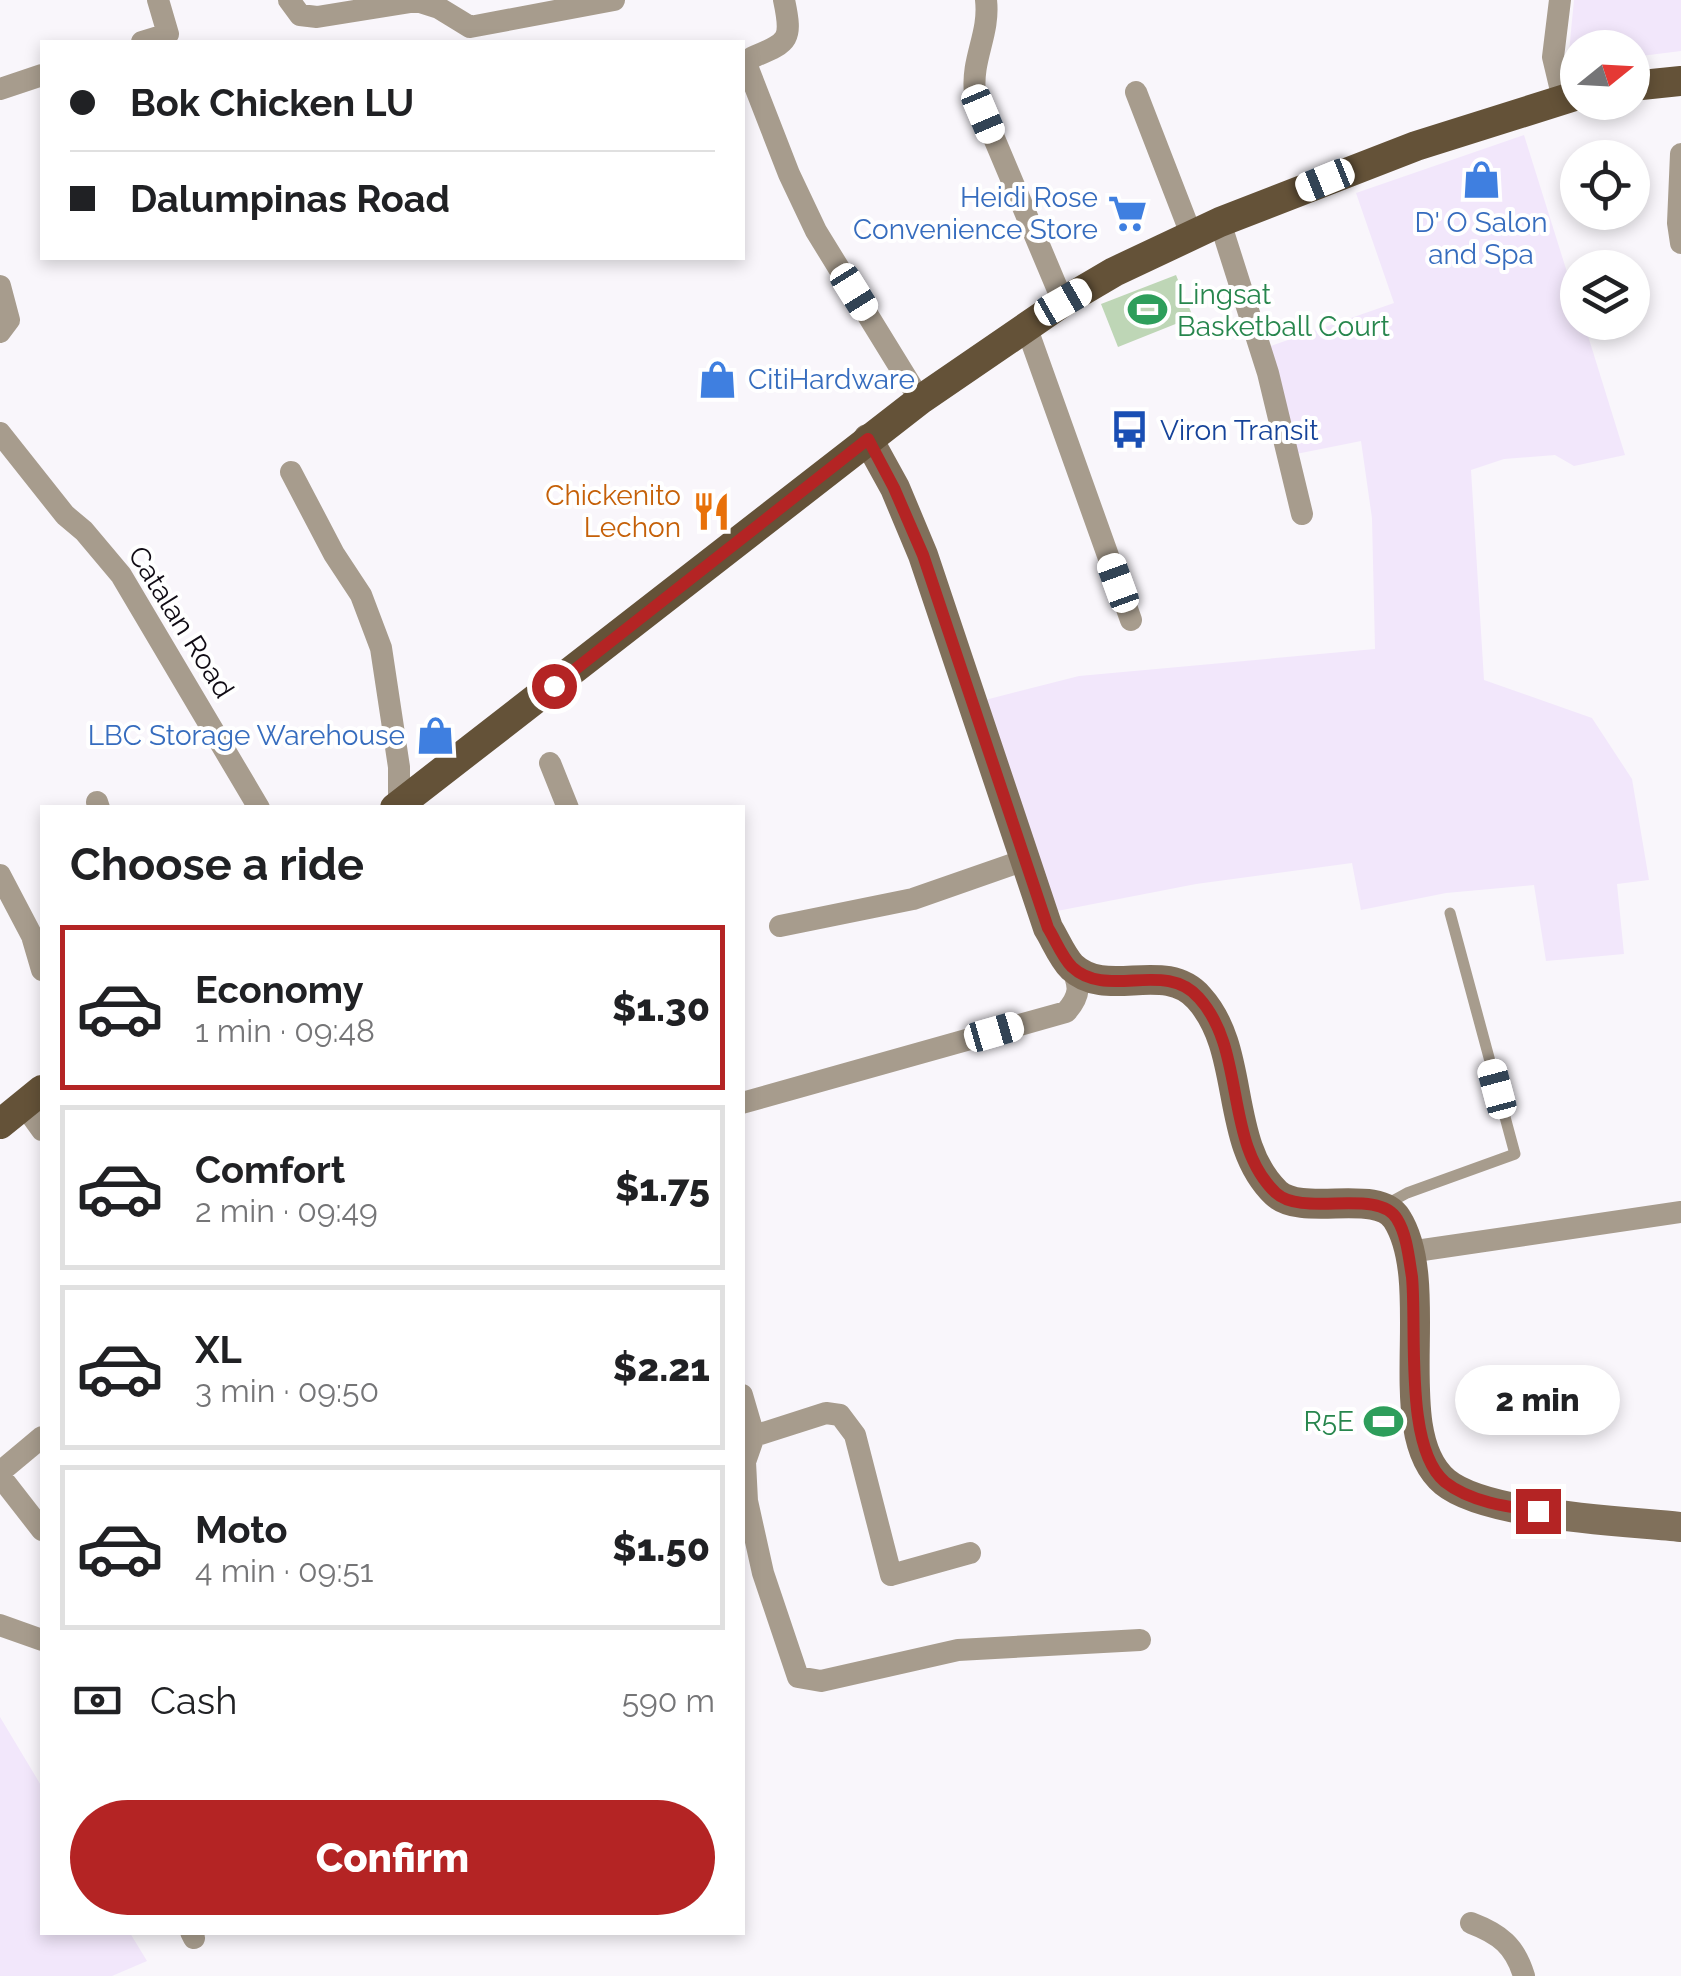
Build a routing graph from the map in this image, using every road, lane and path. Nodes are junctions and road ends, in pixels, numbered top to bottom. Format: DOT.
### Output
graph roads {
  1 [pos="158,0"];
  2 [pos="289,0"];
  3 [pos="614,0"];
  4 [pos="784,0"];
  5 [pos="986,0"];
  6 [pos="1560,0"];
  7 [pos="522,8"];
  8 [pos="148,40"];
  9 [pos="1560,74"];
  10 [pos="40,76"];
  11 [pos="1681,81"];
  12 [pos="1650,84"];
  13 [pos="0,89"];
  14 [pos="1136,92"];
  15 [pos="1560,100"];
  16 [pos="1681,154"];
  17 [pos="1220,222"];
  18 [pos="1192,234"];
  19 [pos="1681,243"];
  20 [pos="0,286"];
  21 [pos="1063,302"];
  22 [pos="1026,326"];
  23 [pos="0,332"];
  24 [pos="920,400"];
  25 [pos="0,432"];
  26 [pos="868,439"];
  27 [pos="291,472"];
  28 [pos="1302,514"];
  29 [pos="1131,620"];
  30 [pos="550,764"];
  31 [pos="257,805"];
  32 [pos="397,805"];
  33 [pos="398,805"];
  34 [pos="567,805"];
  35 [pos="1025,860"];
  36 [pos="0,875"];
  37 [pos="1450,913"];
  38 [pos="780,926"];
  39 [pos="40,963"];
  40 [pos="1071,966"];
  41 [pos="745,1102"];
  42 [pos="22,1106"];
  43 [pos="40,1128"];
  44 [pos="1383,1206"];
  45 [pos="1681,1212"];
  46 [pos="1409,1252"];
  47 [pos="745,1405"];
  48 [pos="754,1436"];
  49 [pos="40,1439"];
  50 [pos="0,1474"];
  51 [pos="40,1527"];
  52 [pos="1681,1527"];
  53 [pos="970,1553"];
  54 [pos="0,1626"];
  55 [pos="40,1639"];
  56 [pos="1140,1640"];
  57 [pos="1471,1924"];
  58 [pos="1524,1976"];
  1 -- 8 [label="street"];
  2 -- 7 [label="street"];
  3 -- 7 [label="street"];
  4 -- 24 [label="street"];
  5 -- 21 [label="street"];
  6 -- 9 [label="street"];
  10 -- 13 [label="street"];
  11 -- 12 [label="main road"];
  14 -- 18 [label="street"];
  15 -- 17 [label="main road"];
  16 -- 19 [label="street"];
  17 -- 18 [label="main road"];
  17 -- 28 [label="street"];
  18 -- 21 [label="main road"];
  20 -- 23 [label="street"];
  21 -- 22 [label="main road"];
  22 -- 24 [label="main road"];
  22 -- 29 [label="street"];
  24 -- 26 [label="main road"];
  25 -- 31 [label="street, Catalan Road"];
  26 -- 33 [label="main road"];
  26 -- 35 [label="street"];
  27 -- 32 [label="street"];
  30 -- 34 [label="street"];
  35 -- 38 [label="street"];
  35 -- 40 [label="street"];
  36 -- 39 [label="street"];
  37 -- 44 [label="lane"];
  40 -- 41 [label="street"];
  40 -- 44 [label="street"];
  42 -- 43 [label="street"];
  44 -- 46 [label="street"];
  45 -- 46 [label="street"];
  46 -- 52 [label="street"];
  47 -- 48 [label="street"];
  48 -- 53 [label="street"];
  48 -- 56 [label="street"];
  49 -- 50 [label="street"];
  50 -- 51 [label="street"];
  54 -- 55 [label="street"];
  57 -- 58 [label="street"];
}
